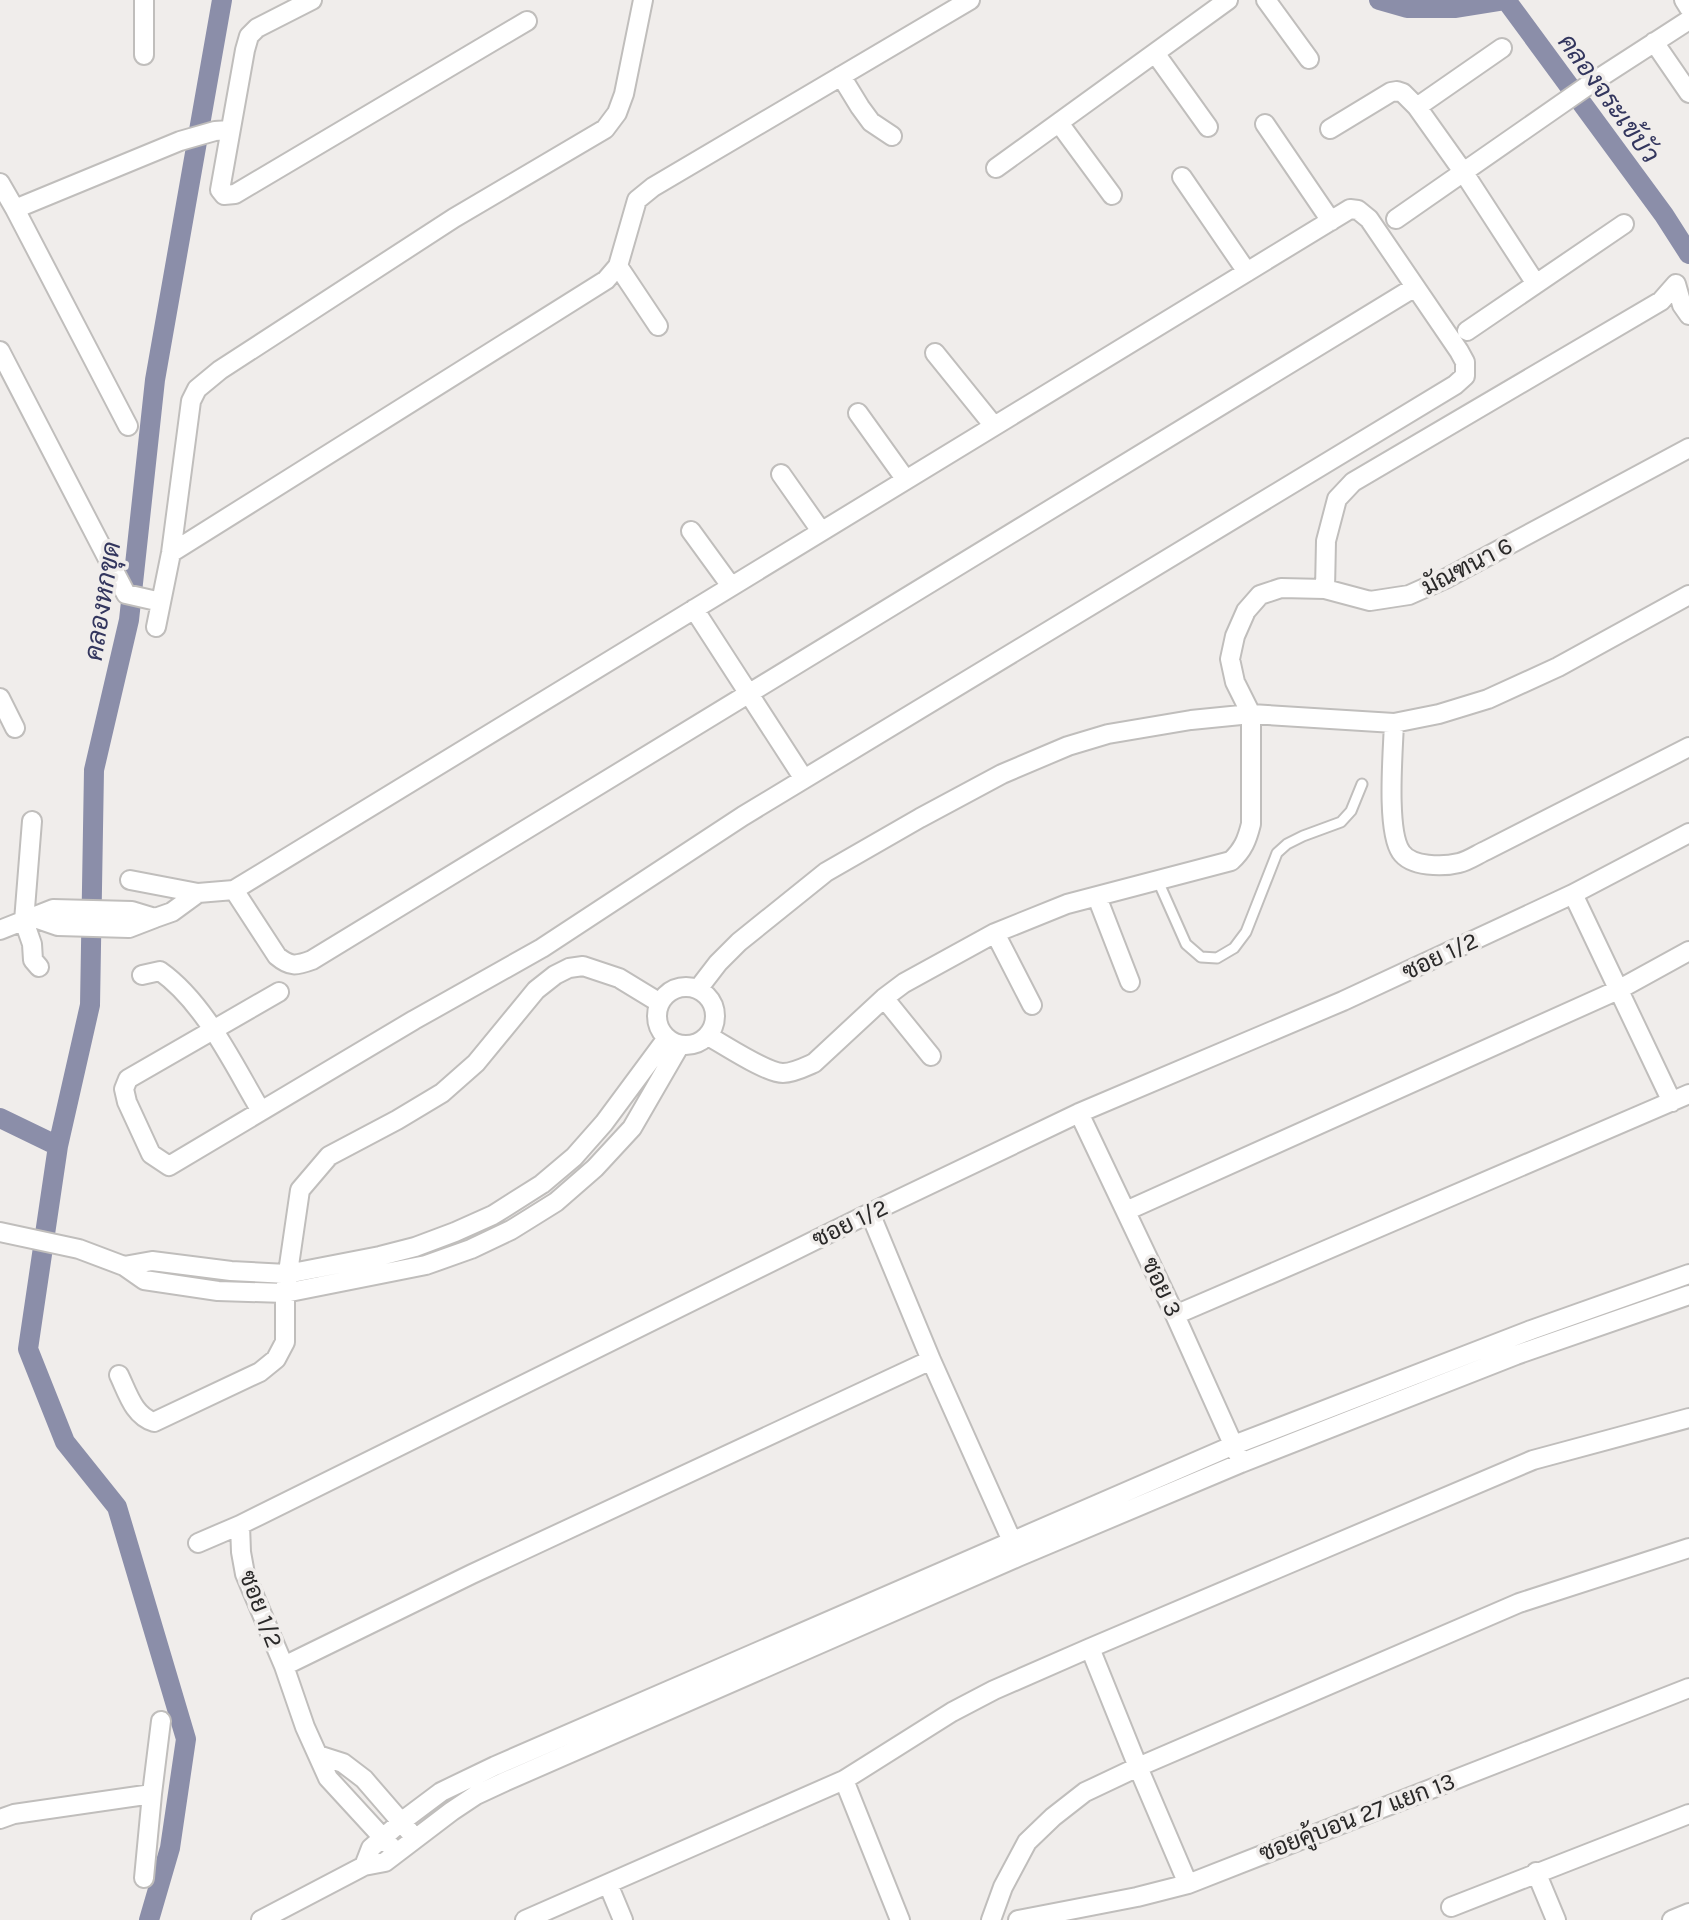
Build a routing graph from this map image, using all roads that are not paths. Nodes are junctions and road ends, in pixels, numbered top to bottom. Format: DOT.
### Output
graph roads {
  1 [pos="144,0"];
  2 [pos="312,0"];
  3 [pos="643,0"];
  4 [pos="970,0"];
  5 [pos="1228,0"];
  6 [pos="1266,0"];
  7 [pos="1684,0"];
  8 [pos="1689,8"];
  9 [pos="1689,20"];
  10 [pos="527,21"];
  11 [pos="1654,42"];
  12 [pos="1502,48"];
  13 [pos="1155,53"];
  14 [pos="144,55"];
  15 [pos="1309,59"];
  16 [pos="841,76"];
  17 [pos="1689,93"];
  18 [pos="1417,107"];
  19 [pos="1059,123"];
  20 [pos="1265,124"];
  21 [pos="1208,127"];
  22 [pos="1330,129"];
  23 [pos="222,131"];
  24 [pos="892,136"];
  25 [pos="996,168"];
  26 [pos="1464,173"];
  27 [pos="1182,177"];
  28 [pos="0,183"];
  29 [pos="1112,195"];
  30 [pos="15,209"];
  31 [pos="1396,219"];
  32 [pos="1331,221"];
  33 [pos="1624,224"];
  34 [pos="618,266"];
  35 [pos="1247,272"];
  36 [pos="1536,284"];
  37 [pos="1415,287"];
  38 [pos="1689,315"];
  39 [pos="658,326"];
  40 [pos="1467,331"];
  41 [pos="0,351"];
  42 [pos="935,353"];
  43 [pos="858,413"];
  44 [pos="128,426"];
  45 [pos="994,426"];
  46 [pos="1689,448"];
  47 [pos="781,474"];
  48 [pos="906,480"];
  49 [pos="691,531"];
  50 [pos="821,531"];
  51 [pos="171,553"];
  52 [pos="731,586"];
  53 [pos="1325,589"];
  54 [pos="1689,595"];
  55 [pos="155,600"];
  56 [pos="694,609"];
  57 [pos="156,627"];
  58 [pos="749,694"];
  59 [pos="0,698"];
  60 [pos="1251,714"];
  61 [pos="1394,723"];
  62 [pos="15,728"];
  63 [pos="1689,747"];
  64 [pos="804,779"];
  65 [pos="1362,784"];
  66 [pos="32,821"];
  67 [pos="1689,833"];
  68 [pos="130,880"];
  69 [pos="1158,881"];
  70 [pos="234,890"];
  71 [pos="198,893"];
  72 [pos="1573,894"];
  73 [pos="1097,897"];
  74 [pos="28,919"];
  75 [pos="0,930"];
  76 [pos="995,933"];
  77 [pos="1689,951"];
  78 [pos="39,967"];
  79 [pos="142,975"];
  80 [pos="1130,982"];
  81 [pos="698,989"];
  82 [pos="1618,990"];
  83 [pos="279,992"];
  84 [pos="884,998"];
  85 [pos="660,1003"];
  86 [pos="1032,1005"];
  87 [pos="213,1031"];
  88 [pos="708,1036"];
  89 [pos="674,1042"];
  90 [pos="931,1056"];
  91 [pos="1680,1098"];
  92 [pos="261,1111"];
  93 [pos="1079,1113"];
  94 [pos="551,1176"];
  95 [pos="566,1193"];
  96 [pos="1126,1211"];
  97 [pos="870,1213"];
  98 [pos="0,1232"];
  99 [pos="434,1240"];
  100 [pos="440,1260"];
  101 [pos="124,1266"];
  102 [pos="287,1274"];
  103 [pos="1689,1274"];
  104 [pos="285,1293"];
  105 [pos="1689,1295"];
  106 [pos="1175,1315"];
  107 [pos="931,1360"];
  108 [pos="119,1375"];
  109 [pos="1689,1418"];
  110 [pos="1234,1445"];
  111 [pos="1241,1463"];
  112 [pos="240,1525"];
  113 [pos="198,1543"];
  114 [pos="1689,1548"];
  115 [pos="1015,1549"];
  116 [pos="1090,1648"];
  117 [pos="284,1666"];
  118 [pos="1689,1688"];
  119 [pos="161,1721"];
  120 [pos="318,1755"];
  121 [pos="1138,1767"];
  122 [pos="844,1780"];
  123 [pos="152,1794"];
  124 [pos="1689,1814"];
  125 [pos="0,1819"];
  126 [pos="401,1822"];
  127 [pos="383,1838"];
  128 [pos="415,1839"];
  129 [pos="396,1852"];
  130 [pos="356,1870"];
  131 [pos="1536,1872"];
  132 [pos="144,1878"];
  133 [pos="608,1884"];
  134 [pos="1188,1884"];
  135 [pos="1451,1907"];
  136 [pos="1689,1913"];
  137 [pos="261,1920"];
  138 [pos="525,1920"];
  139 [pos="623,1920"];
  140 [pos="900,1920"];
  141 [pos="991,1920"];
  142 [pos="1018,1920"];
  143 [pos="1556,1920"];
  144 [pos="1672,1920"];
  1 -- 14 [label="street"];
  2 -- 23 [label="street"];
  3 -- 51 [label="street"];
  4 -- 16 [label="street"];
  5 -- 13 [label="street"];
  6 -- 15 [label="street"];
  7 -- 8 [label="street"];
  9 -- 11 [label="street"];
  10 -- 23 [label="street"];
  11 -- 17 [label="street"];
  11 -- 26 [label="street"];
  12 -- 18 [label="street"];
  13 -- 19 [label="street"];
  13 -- 21 [label="street"];
  16 -- 24 [label="street"];
  16 -- 34 [label="street"];
  18 -- 22 [label="street"];
  18 -- 26 [label="street"];
  19 -- 25 [label="street"];
  19 -- 29 [label="street"];
  20 -- 32 [label="street"];
  23 -- 30 [label="street"];
  26 -- 31 [label="street"];
  26 -- 36 [label="street"];
  27 -- 35 [label="street"];
  28 -- 30 [label="street"];
  30 -- 44 [label="street"];
  32 -- 35 [label="street"];
  32 -- 37 [label="street"];
  33 -- 36 [label="street"];
  34 -- 39 [label="street"];
  34 -- 51 [label="street"];
  35 -- 45 [label="street"];
  36 -- 40 [label="street"];
  37 -- 58 [label="street"];
  37 -- 64 [label="street"];
  38 -- 53 [label="street"];
  41 -- 55 [label="street"];
  42 -- 45 [label="street"];
  43 -- 48 [label="street"];
  45 -- 48 [label="street"];
  46 -- 53 [label="street, มัณฑนา 6"];
  47 -- 50 [label="street"];
  48 -- 50 [label="street"];
  49 -- 52 [label="street"];
  50 -- 52 [label="street"];
  51 -- 55 [label="street"];
  52 -- 56 [label="street"];
  53 -- 60 [label="street, มัณฑนา 6"];
  54 -- 61 [label="street"];
  55 -- 57 [label="street"];
  56 -- 58 [label="street"];
  56 -- 70 [label="street"];
  58 -- 64 [label="street"];
  58 -- 70 [label="street"];
  59 -- 62 [label="street"];
  60 -- 61 [label="street"];
  60 -- 69 [label="street"];
  60 -- 81 [label="street"];
  61 -- 63 [label="street"];
  64 -- 92 [label="street"];
  65 -- 69 [label="lane"];
  66 -- 74 [label="street"];
  67 -- 72 [label="street, ซอย 1/2"];
  68 -- 71 [label="street"];
  69 -- 73 [label="street"];
  70 -- 71 [label="street"];
  71 -- 74 [label="street"];
  72 -- 82 [label="street"];
  72 -- 93 [label="street, ซอย 1/2"];
  73 -- 76 [label="street"];
  73 -- 80 [label="street"];
  74 -- 75 [label="street"];
  74 -- 78 [label="street"];
  76 -- 84 [label="street"];
  76 -- 86 [label="street"];
  77 -- 82 [label="street"];
  79 -- 87 [label="street"];
  81 -- 85 [label="street"];
  81 -- 88 [label="street"];
  82 -- 91 [label="street"];
  82 -- 96 [label="street"];
  83 -- 87 [label="street"];
  84 -- 88 [label="street"];
  84 -- 90 [label="street"];
  85 -- 89 [label="street"];
  85 -- 102 [label="street"];
  87 -- 92 [label="street"];
  87 -- 92 [label="street"];
  88 -- 89 [label="street"];
  89 -- 94 [label="street"];
  89 -- 95 [label="street"];
  91 -- 106 [label="street"];
  93 -- 96 [label="street, ซอย 3"];
  93 -- 97 [label="street, ซอย 1/2"];
  94 -- 95 [label="street"];
  94 -- 99 [label="street"];
  95 -- 100 [label="street"];
  96 -- 106 [label="street, ซอย 3"];
  97 -- 107 [label="street"];
  97 -- 112 [label="street, ซอย 1/2"];
  98 -- 101 [label="street"];
  99 -- 100 [label="street"];
  99 -- 102 [label="street"];
  100 -- 104 [label="street"];
  101 -- 102 [label="street"];
  101 -- 104 [label="street"];
  102 -- 104 [label="street"];
  103 -- 110 [label="street"];
  104 -- 108 [label="street"];
  105 -- 111 [label="street"];
  106 -- 110 [label="street, ซอย 3"];
  107 -- 115 [label="street"];
  107 -- 117 [label="street"];
  109 -- 116 [label="street"];
  110 -- 111 [label="street, ซอย 3"];
  110 -- 115 [label="street"];
  111 -- 115 [label="street"];
  112 -- 113 [label="street"];
  112 -- 117 [label="street, ซอย 1/2"];
  114 -- 121 [label="street"];
  115 -- 126 [label="street"];
  115 -- 128 [label="street"];
  116 -- 121 [label="street"];
  116 -- 122 [label="street"];
  117 -- 120 [label="street, ซอย 1/2"];
  118 -- 134 [label="street, ซอยคู้บอน 27 แยก 13"];
  119 -- 123 [label="street"];
  120 -- 126 [label="street"];
  120 -- 127 [label="street, ซอย 1/2"];
  121 -- 134 [label="street"];
  121 -- 141 [label="street"];
  122 -- 133 [label="street"];
  122 -- 140 [label="street"];
  123 -- 125 [label="street"];
  123 -- 132 [label="street"];
  124 -- 131 [label="street"];
  126 -- 127 [label="street"];
  126 -- 128 [label="street"];
  127 -- 129 [label="street, ซอย 1/2"];
  127 -- 130 [label="street"];
  128 -- 129 [label="street"];
  129 -- 130 [label="street"];
  130 -- 137 [label="street"];
  131 -- 135 [label="street"];
  131 -- 143 [label="street"];
  133 -- 138 [label="street"];
  133 -- 139 [label="street"];
  134 -- 142 [label="street, ซอยคู้บอน 27 แยก 13"];
  136 -- 144 [label="street"];
}
